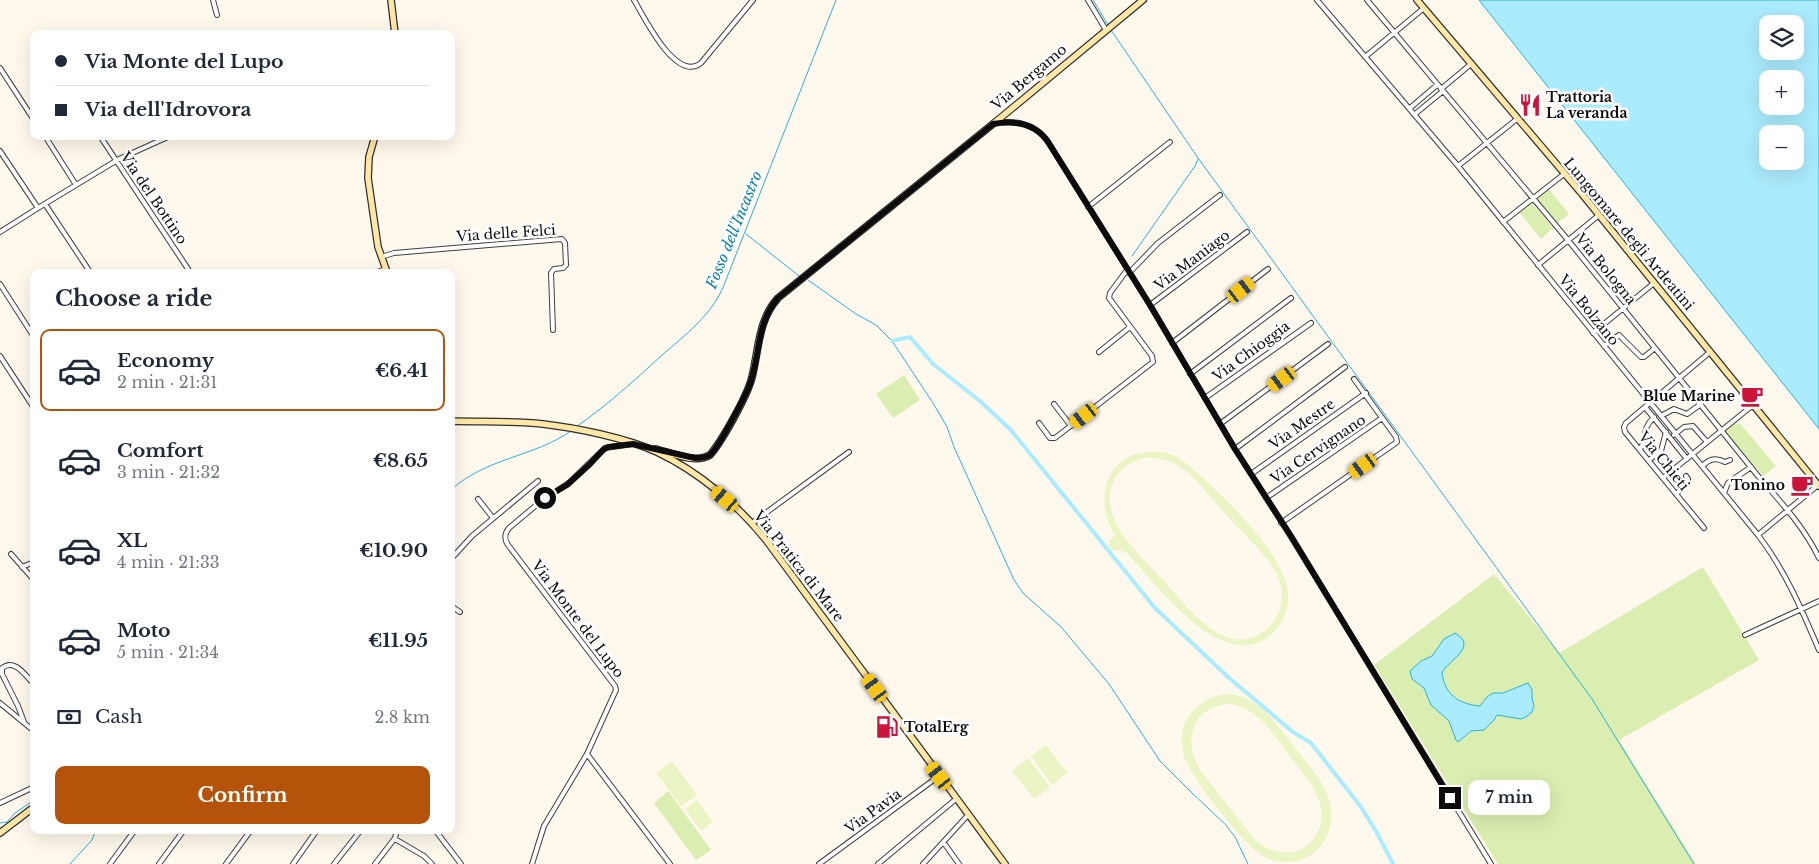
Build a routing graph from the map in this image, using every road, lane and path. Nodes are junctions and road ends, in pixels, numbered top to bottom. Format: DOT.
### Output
graph roads {
  1 [pos="213,0"];
  2 [pos="391,0"];
  3 [pos="634,0"];
  4 [pos="753,0"];
  5 [pos="1088,0"];
  6 [pos="1143,0"];
  7 [pos="1367,0"];
  8 [pos="1417,0"];
  9 [pos="1320,1"];
  10 [pos="1424,8"];
  11 [pos="217,16"];
  12 [pos="395,30"];
  13 [pos="1106,30"];
  14 [pos="1394,33"];
  15 [pos="1365,57"];
  16 [pos="1471,64"];
  17 [pos="0,68"];
  18 [pos="1437,85"];
  19 [pos="1442,90"];
  20 [pos="1410,108"];
  21 [pos="30,114"];
  22 [pos="1415,114"];
  23 [pos="1517,119"];
  24 [pos="993,124"];
  25 [pos="48,140"];
  26 [pos="103,140"];
  27 [pos="161,140"];
  28 [pos="374,140"];
  29 [pos="1170,142"];
  30 [pos="1486,144"];
  31 [pos="0,151"];
  32 [pos="116,160"];
  33 [pos="1458,166"];
  34 [pos="1564,174"];
  35 [pos="76,185"];
  36 [pos="1220,195"];
  37 [pos="1533,198"];
  38 [pos="45,204"];
  39 [pos="1088,207"];
  40 [pos="38,208"];
  41 [pos="1599,215"];
  42 [pos="1503,222"];
  43 [pos="0,232"];
  44 [pos="1247,232"];
  45 [pos="1568,240"];
  46 [pos="381,257"];
  47 [pos="1538,265"];
  48 [pos="88,269"];
  49 [pos="188,269"];
  50 [pos="385,269"];
  51 [pos="1268,269"];
  52 [pos="1128,271"];
  53 [pos="1654,283"];
  54 [pos="0,284"];
  55 [pos="1291,298"];
  56 [pos="1150,305"];
  57 [pos="1622,308"];
  58 [pos="1311,323"];
  59 [pos="1130,327"];
  60 [pos="554,330"];
  61 [pos="30,331"];
  62 [pos="1593,332"];
  63 [pos="1172,343"];
  64 [pos="1328,344"];
  65 [pos="1604,346"];
  66 [pos="1655,348"];
  67 [pos="1100,352"];
  68 [pos="1710,352"];
  69 [pos="0,356"];
  70 [pos="1345,367"];
  71 [pos="1190,374"];
  72 [pos="1679,378"];
  73 [pos="1354,379"];
  74 [pos="1366,394"];
  75 [pos="1205,398"];
  76 [pos="30,402"];
  77 [pos="1650,403"];
  78 [pos="1054,404"];
  79 [pos="1701,404"];
  80 [pos="1753,405"];
  81 [pos="1645,407"];
  82 [pos="1661,416"];
  83 [pos="1654,417"];
  84 [pos="1382,418"];
  85 [pos="455,421"];
  86 [pos="1039,423"];
  87 [pos="1220,424"];
  88 [pos="1071,426"];
  89 [pos="1722,430"];
  90 [pos="1666,432"];
  91 [pos="1675,434"];
  92 [pos="1670,438"];
  93 [pos="1707,442"];
  94 [pos="633,444"];
  95 [pos="1235,449"];
  96 [pos="1640,450"];
  97 [pos="849,452"];
  98 [pos="1692,454"];
  99 [pos="1687,458"];
  100 [pos="1649,460"];
  101 [pos="1730,460"];
  102 [pos="1702,466"];
  103 [pos="1751,467"];
  104 [pos="1251,474"];
  105 [pos="1686,476"];
  106 [pos="1663,478"];
  107 [pos="538,481"];
  108 [pos="1819,485"];
  109 [pos="1724,493"];
  110 [pos="1676,494"];
  111 [pos="1266,498"];
  112 [pos="478,499"];
  113 [pos="1788,510"];
  114 [pos="493,518"];
  115 [pos="752,523"];
  116 [pos="1281,523"];
  117 [pos="1704,528"];
  118 [pos="1758,535"];
  119 [pos="10,554"];
  120 [pos="455,555"];
  121 [pos="1819,558"];
  122 [pos="30,564"];
  123 [pos="22,567"];
  124 [pos="30,576"];
  125 [pos="1819,601"];
  126 [pos="455,609"];
  127 [pos="1801,609"];
  128 [pos="460,612"];
  129 [pos="1745,635"];
  130 [pos="1819,650"];
  131 [pos="30,680"];
  132 [pos="0,702"];
  133 [pos="24,722"];
  134 [pos="30,727"];
  135 [pos="587,754"];
  136 [pos="939,776"];
  137 [pos="30,789"];
  138 [pos="956,799"];
  139 [pos="0,803"];
  140 [pos="30,810"];
  141 [pos="968,815"];
  142 [pos="0,833"];
  143 [pos="132,834"];
  144 [pos="181,834"];
  145 [pos="248,834"];
  146 [pos="314,834"];
  147 [pos="357,834"];
  148 [pos="396,834"];
  149 [pos="438,834"];
  150 [pos="395,839"];
  151 [pos="944,843"];
  152 [pos="110,864"];
  153 [pos="159,864"];
  154 [pos="226,864"];
  155 [pos="292,864"];
  156 [pos="334,864"];
  157 [pos="375,864"];
  158 [pos="432,864"];
  159 [pos="461,864"];
  160 [pos="532,864"];
  161 [pos="670,864"];
  162 [pos="819,864"];
  163 [pos="878,864"];
  164 [pos="923,864"];
  165 [pos="960,864"];
  166 [pos="1004,864"];
  167 [pos="1491,864"];
  1 -- 11 [label="street"];
  2 -- 12 [label="street"];
  3 -- 4 [label="street"];
  5 -- 13 [label="street"];
  6 -- 13 [label="street, Via Bergamo"];
  7 -- 14 [label="street, Via Bologna"];
  8 -- 10 [label="street, Lungomare degli Ardeatini"];
  9 -- 15 [label="street, Via Bolzano"];
  10 -- 14 [label="street"];
  10 -- 16 [label="street, Lungomare degli Ardeatini"];
  13 -- 24 [label="street, Via Bergamo"];
  14 -- 15 [label="street"];
  14 -- 18 [label="street, Via Bologna"];
  15 -- 20 [label="street, Via Bolzano"];
  16 -- 19 [label="street"];
  16 -- 23 [label="street, Lungomare degli Ardeatini"];
  17 -- 21 [label="street"];
  18 -- 19 [label="street, Via Bologna"];
  18 -- 20 [label="street"];
  19 -- 22 [label="street"];
  19 -- 30 [label="street, Via Bologna"];
  20 -- 22 [label="street, Via Bolzano"];
  22 -- 33 [label="street, Via Bolzano"];
  23 -- 30 [label="street"];
  23 -- 34 [label="street, Lungomare degli Ardeatini"];
  24 -- 39 [label="street"];
  24 -- 94 [label="street, Via Bergamo"];
  25 -- 35 [label="street"];
  26 -- 32 [label="street, Via del Bottino"];
  27 -- 32 [label="street"];
  28 -- 46 [label="street"];
  29 -- 39 [label="street"];
  30 -- 33 [label="street"];
  30 -- 37 [label="street, Via Bologna"];
  31 -- 40 [label="street"];
  32 -- 35 [label="street"];
  32 -- 49 [label="street, Via del Bottino"];
  33 -- 42 [label="street, Via Bolzano"];
  34 -- 37 [label="street"];
  34 -- 41 [label="street, Lungomare degli Ardeatini"];
  35 -- 38 [label="street"];
  36 -- 52 [label="street"];
  37 -- 42 [label="street"];
  37 -- 45 [label="street, Via Bologna"];
  38 -- 40 [label="street"];
  38 -- 48 [label="street"];
  39 -- 52 [label="street"];
  40 -- 43 [label="street"];
  41 -- 45 [label="street"];
  41 -- 53 [label="street, Lungomare degli Ardeatini"];
  42 -- 47 [label="street, Via Bolzano"];
  44 -- 56 [label="street, Via Maniago"];
  45 -- 47 [label="street"];
  45 -- 57 [label="street, Via Bologna"];
  46 -- 50 [label="street"];
  46 -- 60 [label="street, Via delle Felci"];
  47 -- 62 [label="street, Via Bolzano"];
  51 -- 63 [label="street"];
  52 -- 56 [label="street"];
  52 -- 59 [label="street"];
  53 -- 57 [label="street"];
  53 -- 68 [label="street, Lungomare degli Ardeatini"];
  54 -- 61 [label="street"];
  55 -- 71 [label="street"];
  56 -- 63 [label="street"];
  57 -- 62 [label="street"];
  57 -- 66 [label="street, Via Bologna"];
  58 -- 75 [label="street, Via Chioggia"];
  59 -- 67 [label="street"];
  59 -- 88 [label="street"];
  62 -- 65 [label="street, Via Bolzano"];
  63 -- 71 [label="street"];
  64 -- 87 [label="street"];
  65 -- 66 [label="street"];
  65 -- 77 [label="street, Via Bolzano"];
  66 -- 72 [label="street, Via Bologna"];
  68 -- 72 [label="street, Via Chieti"];
  68 -- 80 [label="street, Lungomare degli Ardeatini"];
  69 -- 76 [label="street"];
  70 -- 95 [label="street"];
  71 -- 75 [label="street"];
  72 -- 77 [label="street, Via Chieti"];
  72 -- 79 [label="street, Via Bologna"];
  73 -- 74 [label="street"];
  74 -- 84 [label="street"];
  74 -- 104 [label="street, Via Mestre"];
  75 -- 87 [label="street"];
  77 -- 81 [label="street, Via Chieti"];
  77 -- 82 [label="street, Via Bolzano"];
  78 -- 88 [label="street"];
  79 -- 82 [label="street"];
  79 -- 89 [label="street, Via Bologna"];
  80 -- 89 [label="street"];
  80 -- 108 [label="street, Lungomare degli Ardeatini"];
  81 -- 83 [label="street"];
  81 -- 96 [label="street, Via Chieti"];
  82 -- 91 [label="street, Via Bolzano"];
  83 -- 90 [label="street"];
  83 -- 96 [label="street"];
  84 -- 111 [label="street, Via Cervignano"];
  84 -- 116 [label="street"];
  85 -- 94 [label="street, Via Pratica di Mare"];
  86 -- 88 [label="street"];
  87 -- 95 [label="street"];
  89 -- 93 [label="street"];
  89 -- 103 [label="street, Via Bologna"];
  90 -- 92 [label="street"];
  90 -- 100 [label="street"];
  91 -- 92 [label="street"];
  91 -- 93 [label="street"];
  91 -- 98 [label="street, Via Bolzano"];
  92 -- 99 [label="street"];
  93 -- 98 [label="street"];
  94 -- 115 [label="street, Via Pratica di Mare"];
  94 -- 135 [label="street, Via Monte del Lupo"];
  95 -- 104 [label="street"];
  96 -- 100 [label="street, Via Chieti"];
  97 -- 115 [label="street"];
  98 -- 99 [label="street"];
  98 -- 102 [label="street, Via Bolzano"];
  99 -- 106 [label="street"];
  100 -- 106 [label="street, Via Chieti"];
  101 -- 102 [label="street"];
  102 -- 109 [label="street, Via Bolzano"];
  103 -- 109 [label="street"];
  103 -- 113 [label="street, Via Bologna"];
  104 -- 111 [label="street"];
  105 -- 110 [label="street"];
  106 -- 110 [label="street, Via Chieti"];
  107 -- 114 [label="street"];
  108 -- 113 [label="street"];
  109 -- 118 [label="street, Via Bolzano"];
  110 -- 117 [label="street, Via Chieti"];
  111 -- 116 [label="street"];
  112 -- 114 [label="street"];
  113 -- 118 [label="street"];
  113 -- 121 [label="street, Via Bologna"];
  114 -- 120 [label="street"];
  115 -- 136 [label="street, Via Pratica di Mare"];
  116 -- 167 [label="street"];
  118 -- 127 [label="street, Via Bolzano"];
  119 -- 123 [label="street"];
  122 -- 123 [label="street"];
  123 -- 124 [label="street"];
  125 -- 127 [label="street"];
  126 -- 128 [label="street"];
  127 -- 129 [label="street"];
  127 -- 130 [label="street, Via Bolzano"];
  131 -- 133 [label="street"];
  132 -- 133 [label="street"];
  133 -- 134 [label="street"];
  135 -- 160 [label="street, Via Monte del Lupo"];
  135 -- 161 [label="street"];
  136 -- 138 [label="street, Via Pratica di Mare"];
  136 -- 162 [label="street, Via Pavia"];
  137 -- 139 [label="street"];
  138 -- 141 [label="street, Via Pratica di Mare"];
  138 -- 163 [label="street"];
  140 -- 142 [label="street"];
  141 -- 151 [label="street"];
  141 -- 166 [label="street, Via Pratica di Mare"];
  143 -- 152 [label="street"];
  144 -- 153 [label="street"];
  145 -- 154 [label="street"];
  146 -- 155 [label="street"];
  147 -- 156 [label="street"];
  148 -- 150 [label="street"];
  149 -- 159 [label="street"];
  150 -- 157 [label="street"];
  150 -- 158 [label="street"];
  151 -- 164 [label="street"];
  151 -- 165 [label="street"];
}
